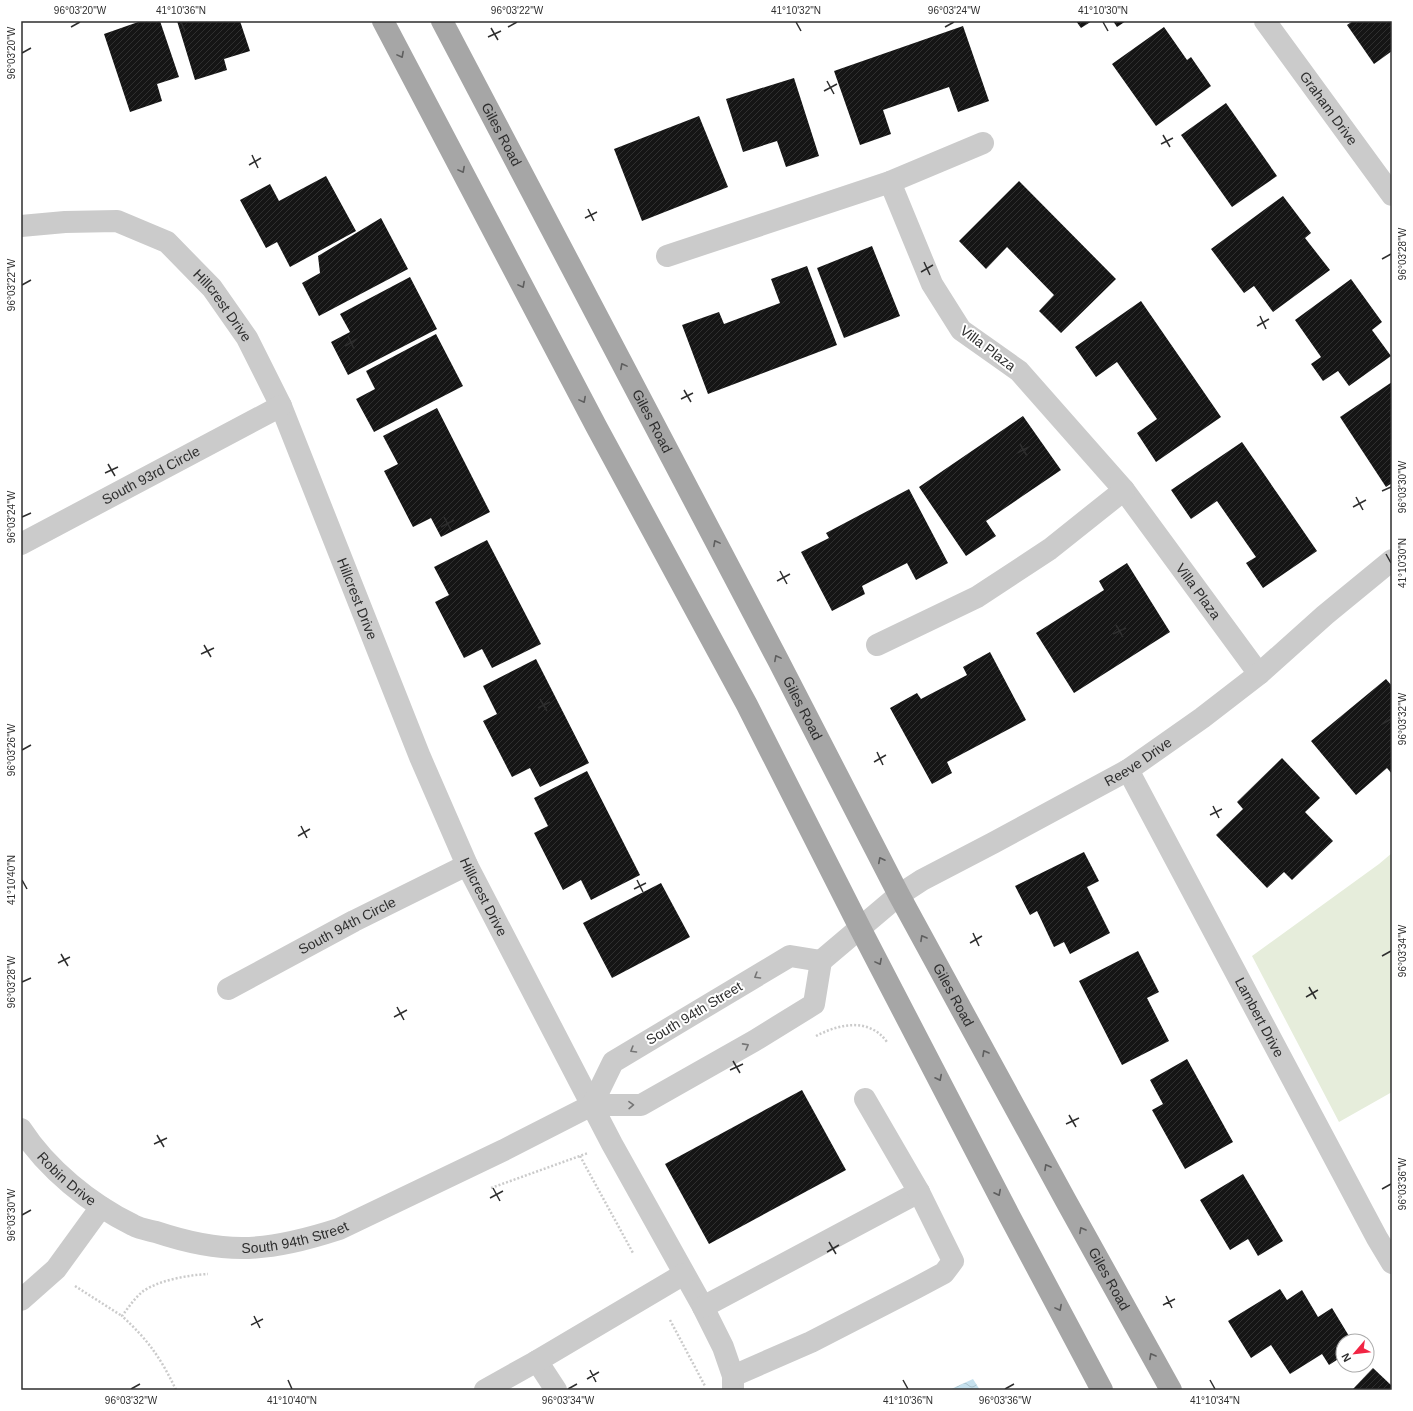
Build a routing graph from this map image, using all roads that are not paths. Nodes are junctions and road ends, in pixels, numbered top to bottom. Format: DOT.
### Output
graph roads {
  1 [pos="383,21"];
  2 [pos="442,21"];
  3 [pos="1265,21"];
  4 [pos="983,142"];
  5 [pos="890,182"];
  6 [pos="1392,195"];
  7 [pos="21,226"];
  8 [pos="667,256"];
  9 [pos="281,406"];
  10 [pos="1124,490"];
  11 [pos="21,544"];
  12 [pos="1392,560"];
  13 [pos="877,645"];
  14 [pos="1259,674"];
  15 [pos="1128,770"];
  16 [pos="468,865"];
  17 [pos="899,895"];
  18 [pos="860,928"];
  19 [pos="821,961"];
  20 [pos="228,989"];
  21 [pos="865,1099"];
  22 [pos="592,1105"];
  23 [pos="21,1129"];
  24 [pos="919,1192"];
  25 [pos="101,1207"];
  26 [pos="1392,1264"];
  27 [pos="684,1274"];
  28 [pos="21,1300"];
  29 [pos="703,1307"];
  30 [pos="537,1361"];
  31 [pos="733,1383"];
  32 [pos="485,1390"];
  33 [pos="556,1390"];
  34 [pos="1102,1390"];
  35 [pos="1171,1390"];
  1 -- 18 [label="main road, one-way"];
  17 -- 2 [label="main road, Giles Road, one-way"];
  3 -- 6 [label="street, Graham Drive"];
  4 -- 5 [label="street"];
  5 -- 8 [label="street"];
  5 -- 10 [label="street, Villa Plaza"];
  7 -- 9 [label="street, Hillcrest Drive"];
  9 -- 11 [label="street, South 93rd Circle"];
  9 -- 16 [label="street, Hillcrest Drive"];
  10 -- 13 [label="street"];
  10 -- 14 [label="street, Villa Plaza"];
  12 -- 14 [label="street, Reeve Drive"];
  14 -- 15 [label="street, Reeve Drive"];
  15 -- 17 [label="street, Reeve Drive"];
  15 -- 26 [label="street, Lambert Drive"];
  16 -- 20 [label="street, South 94th Circle"];
  16 -- 22 [label="street, Hillcrest Drive"];
  17 -- 18 [label="street, Reeve Drive"];
  35 -- 17 [label="main road, Giles Road, one-way"];
  18 -- 19 [label="street"];
  18 -- 34 [label="main road, one-way"];
  19 -- 22 [label="street, South 94th Street, one-way"];
  22 -- 19 [label="street, South 94th Street, one-way"];
  21 -- 24 [label="street"];
  22 -- 25 [label="street, South 94th Street"];
  22 -- 27 [label="street, Hillcrest Drive"];
  23 -- 25 [label="street, Robin Drive"];
  24 -- 29 [label="street"];
  24 -- 31 [label="street"];
  25 -- 28 [label="street"];
  27 -- 29 [label="street, Hillcrest Drive"];
  27 -- 30 [label="street"];
  29 -- 31 [label="street, Hillcrest Drive"];
  30 -- 32 [label="street"];
  30 -- 33 [label="street"];
}
